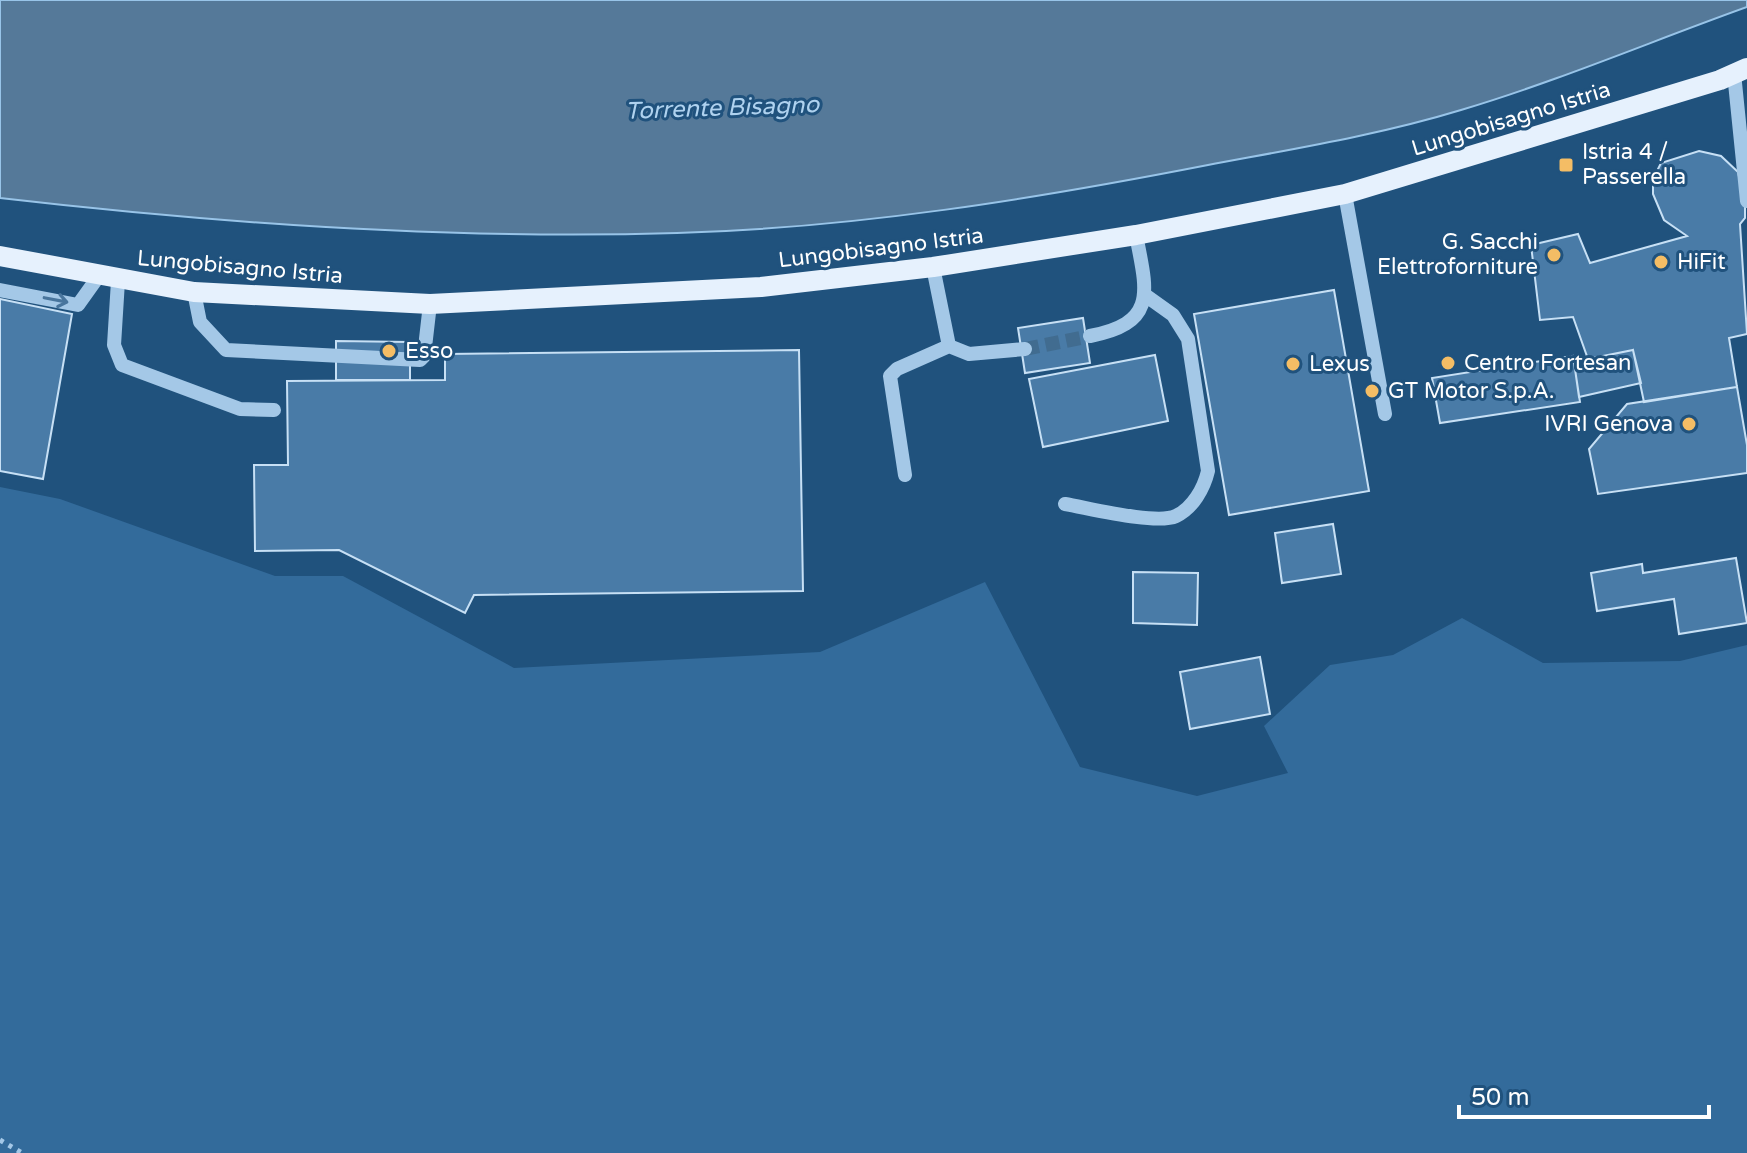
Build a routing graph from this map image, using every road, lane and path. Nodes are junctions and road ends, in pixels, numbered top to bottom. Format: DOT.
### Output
graph roads {
  1 [pos="1741,71"];
  2 [pos="1345,194"];
  3 [pos="1747,201"];
  4 [pos="1136,235"];
  5 [pos="0,256"];
  6 [pos="933,267"];
  7 [pos="108,279"];
  8 [pos="0,290"];
  9 [pos="194,292"];
  10 [pos="1145,295"];
  11 [pos="430,304"];
  12 [pos="1090,336"];
  13 [pos="949,346"];
  14 [pos="1025,349"];
  15 [pos="274,410"];
  16 [pos="1385,414"];
  17 [pos="905,475"];
  18 [pos="1065,504"];
  19 [pos="0,1140"];
  20 [pos="22,1153"];
  1 -- 2 [label="main road, Lungobisagno Istria"];
  1 -- 3 [label="lane"];
  2 -- 4 [label="main road, Lungobisagno Istria"];
  2 -- 16 [label="lane"];
  4 -- 6 [label="main road, Lungobisagno Istria"];
  4 -- 10 [label="lane"];
  5 -- 7 [label="main road, Lungobisagno Istria"];
  6 -- 11 [label="main road, Lungobisagno Istria"];
  6 -- 13 [label="lane"];
  8 -- 7 [label="lane, one-way"];
  7 -- 9 [label="main road, Lungobisagno Istria"];
  7 -- 15 [label="lane"];
  9 -- 11 [label="main road, Lungobisagno Istria"];
  9 -- 11 [label="lane"];
  10 -- 12 [label="lane"];
  10 -- 18 [label="lane"];
  13 -- 14 [label="lane"];
  13 -- 17 [label="lane"];
  19 -- 20 [label="path"];
}
